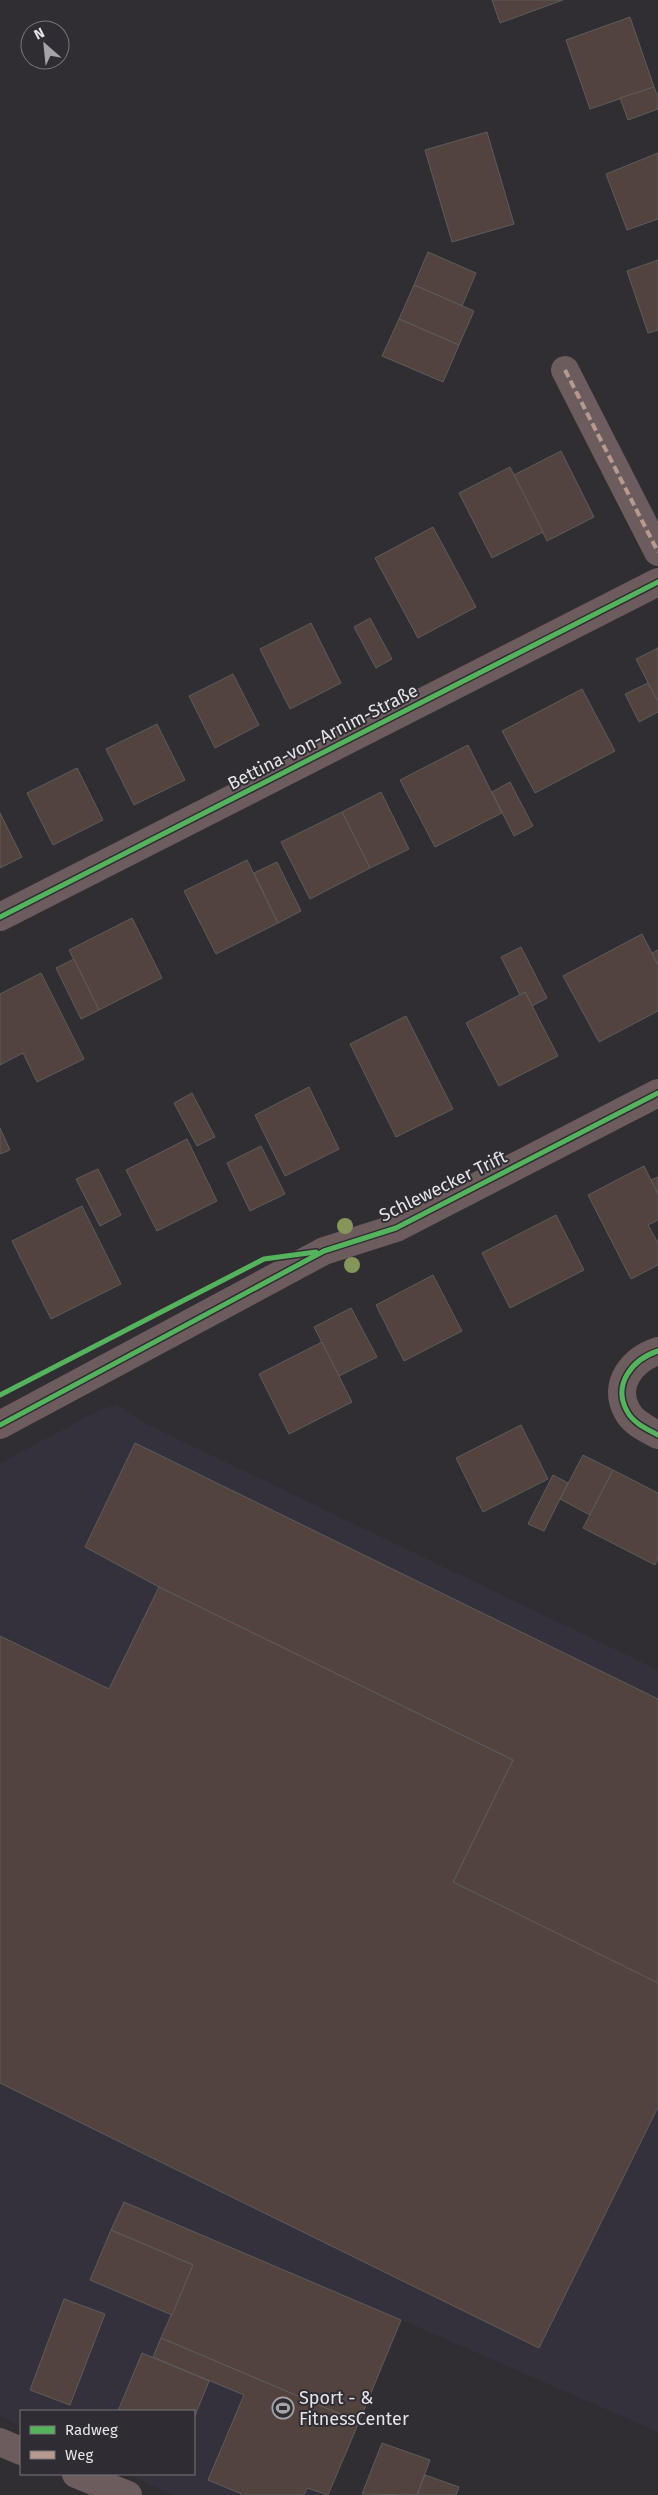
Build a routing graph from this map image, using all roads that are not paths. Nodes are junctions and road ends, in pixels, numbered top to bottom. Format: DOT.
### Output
graph roads {
  1 [pos="565,370"];
  2 [pos="658,552"];
  3 [pos="658,582"];
  4 [pos="0,917"];
  5 [pos="658,1093"];
  6 [pos="658,1351"];
  7 [pos="0,1425"];
  8 [pos="658,1435"];
  9 [pos="0,2442"];
  10 [pos="20,2451"];
  11 [pos="78,2475"];
  12 [pos="128,2495"];
  1 -- 2 [label="street"];
  3 -- 4 [label="street, Bettina-von-Arnim-Straße"];
  5 -- 7 [label="street, Schlewecker Trift"];
  6 -- 8 [label="street"];
  9 -- 10 [label="street"];
  11 -- 12 [label="street"];
}
